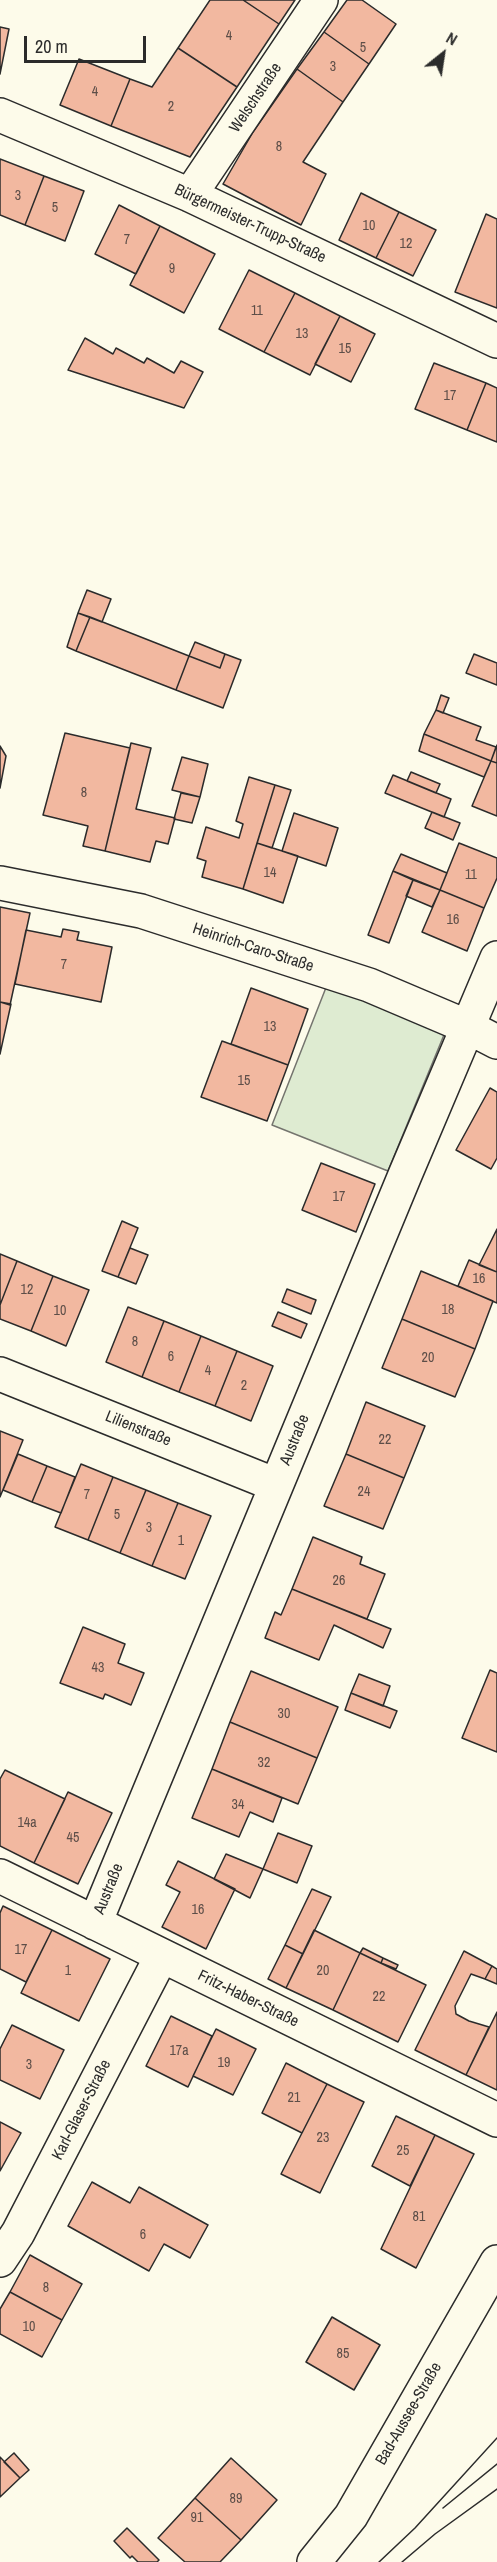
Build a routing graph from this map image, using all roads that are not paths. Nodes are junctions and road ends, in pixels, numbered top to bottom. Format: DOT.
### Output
graph roads {
  1 [pos="321,0"];
  2 [pos="0,115"];
  3 [pos="190,195"];
  4 [pos="497,341"];
  5 [pos="0,883"];
  6 [pos="497,958"];
  7 [pos="468,1027"];
  8 [pos="497,1042"];
  9 [pos="0,1374"];
  10 [pos="276,1485"];
  11 [pos="0,1876"];
  12 [pos="95,1923"];
  13 [pos="161,1957"];
  14 [pos="497,2120"];
  15 [pos="0,2260"];
  16 [pos="493,2278"];
  17 [pos="314,2562"];
  1 -- 3 [label="street, Welschstraße"];
  2 -- 3 [label="street, Bürgermeister-Trupp-Straße"];
  3 -- 4 [label="street, Bürgermeister-Trupp-Straße"];
  5 -- 7 [label="street, Heinrich-Caro-Straße"];
  6 -- 7 [label="street, Austraße"];
  7 -- 8 [label="street, Heinrich-Caro-Straße"];
  7 -- 10 [label="street, Austraße"];
  9 -- 10 [label="street, Lilienstraße"];
  10 -- 12 [label="street, Austraße"];
  11 -- 12 [label="street, Fritz-Haber-Straße"];
  12 -- 13 [label="street, Fritz-Haber-Straße"];
  13 -- 14 [label="street, Fritz-Haber-Straße"];
  13 -- 15 [label="street, Karl-Glaser-Straße"];
  16 -- 17 [label="street, Bad-Aussee-Straße"];
}
